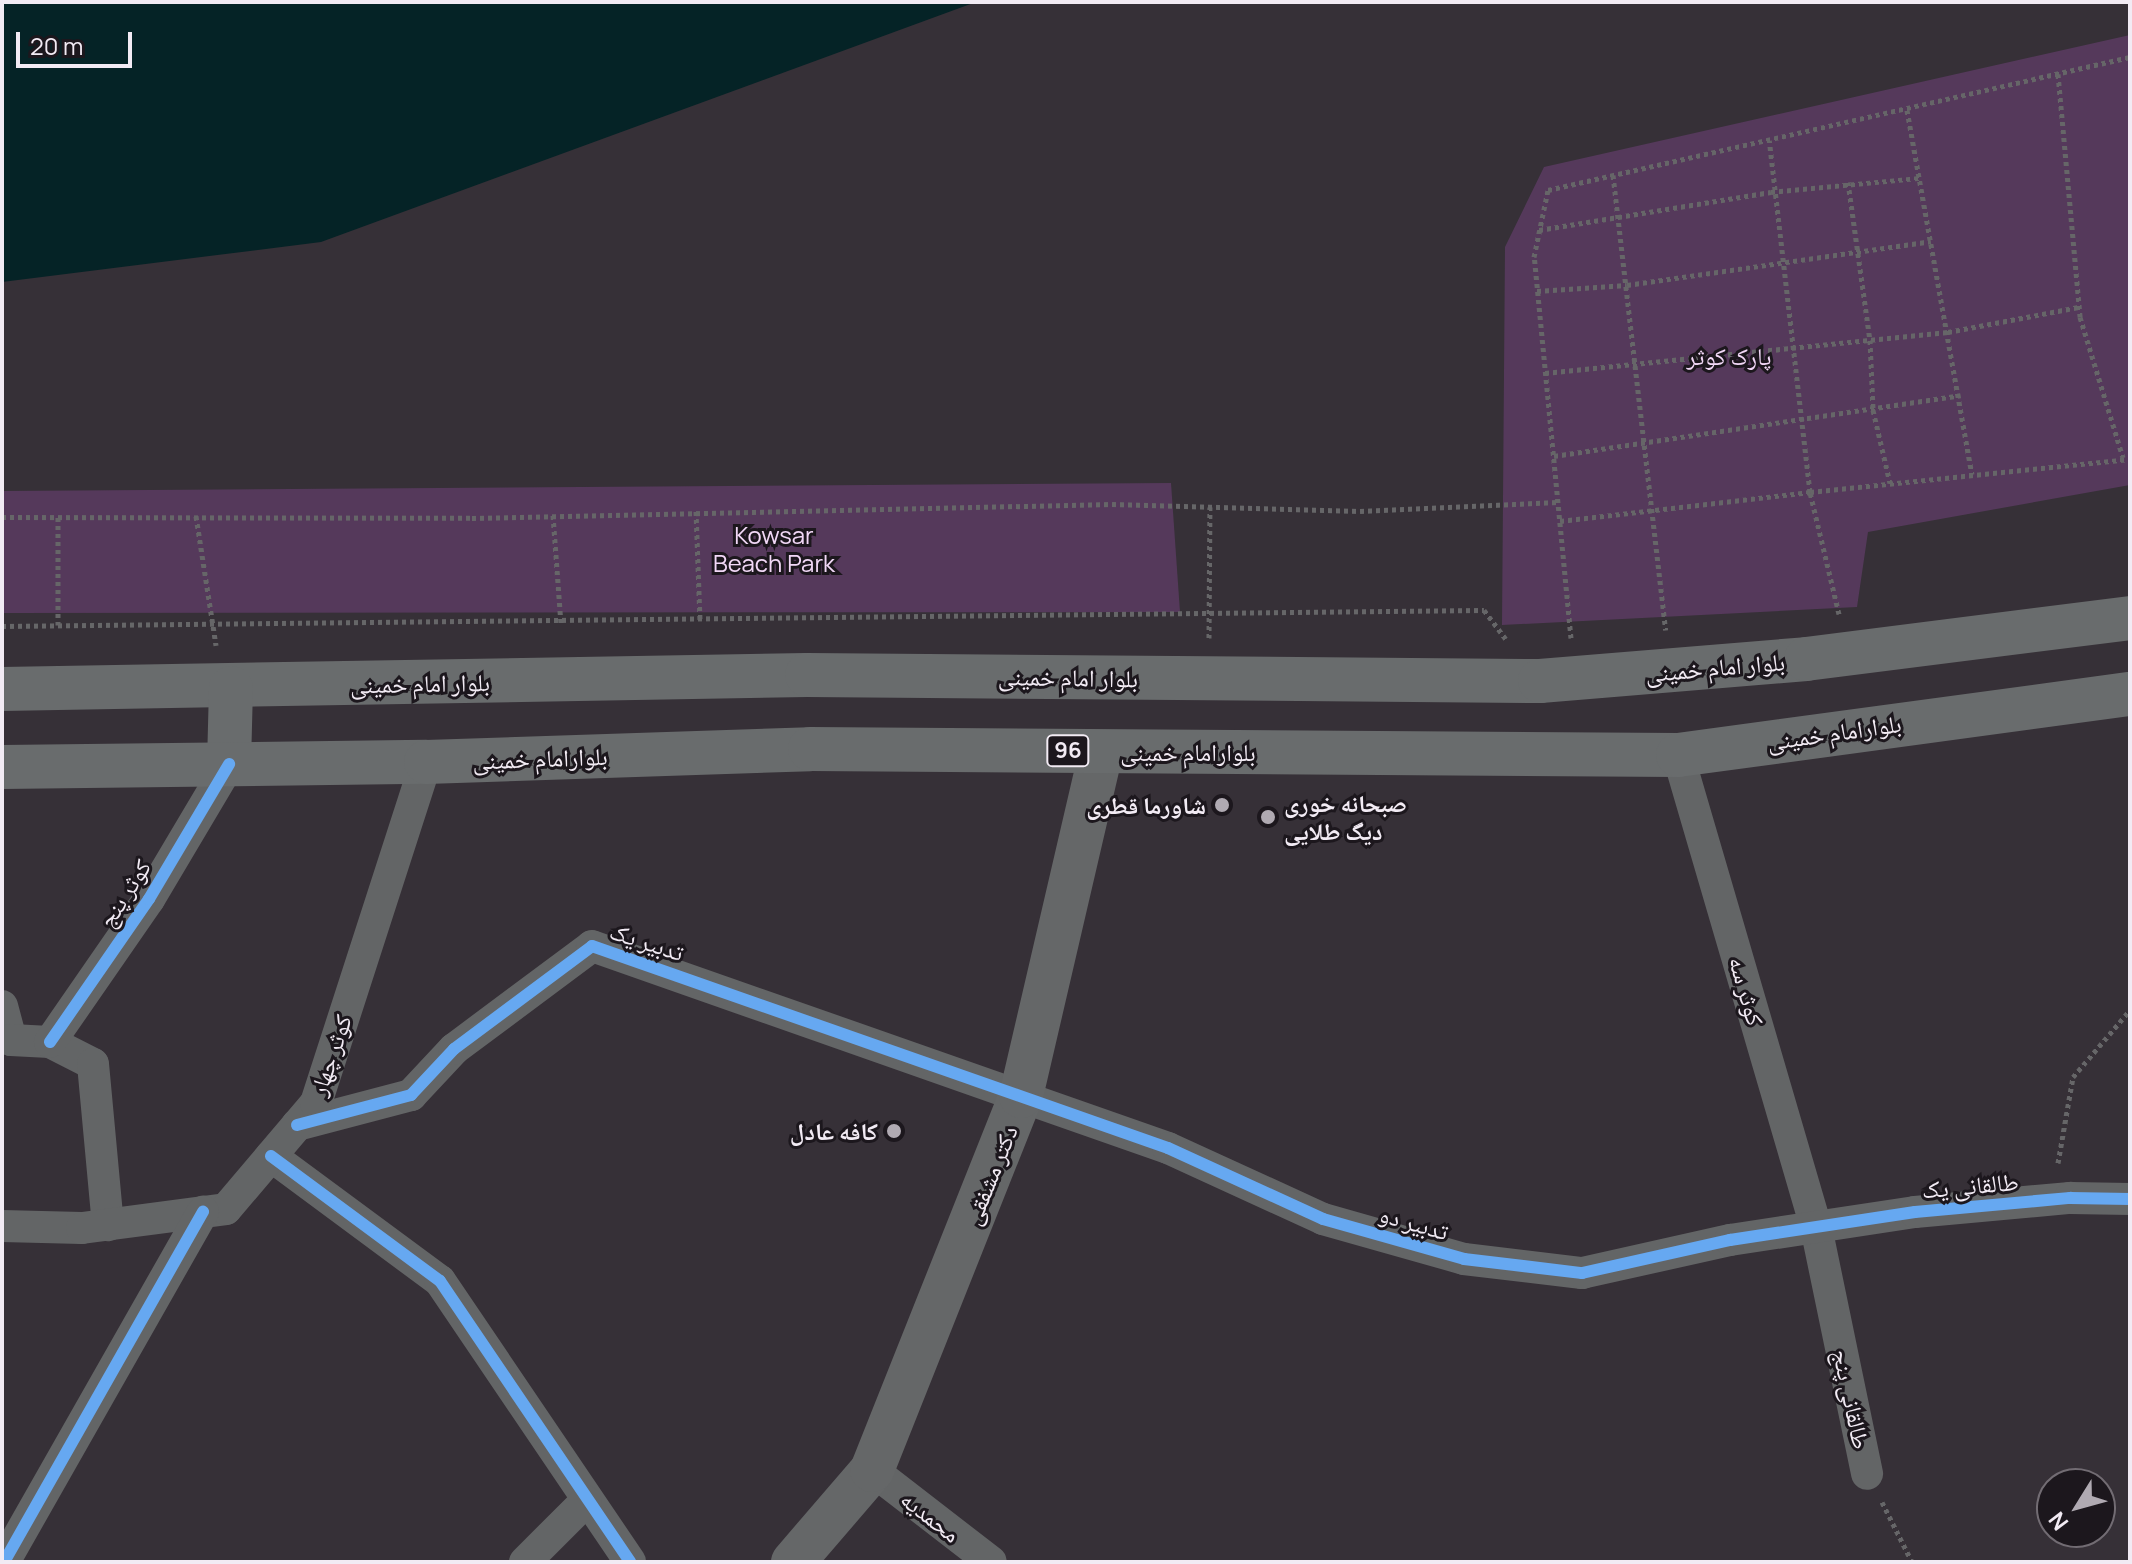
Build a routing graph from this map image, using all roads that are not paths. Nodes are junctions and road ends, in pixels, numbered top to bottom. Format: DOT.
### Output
graph roads {
  1 [pos="2130,618"];
  2 [pos="225,688"];
  3 [pos="2,689"];
  4 [pos="2130,694"];
  5 [pos="1101,752"];
  6 [pos="1678,755"];
  7 [pos="426,762"];
  8 [pos="229,764"];
  9 [pos="2,767"];
  10 [pos="2,1006"];
  11 [pos="50,1042"];
  12 [pos="1021,1096"];
  13 [pos="297,1125"];
  14 [pos="271,1156"];
  15 [pos="2130,1199"];
  16 [pos="203,1212"];
  17 [pos="108,1225"];
  18 [pos="2,1226"];
  19 [pos="1816,1227"];
  20 [pos="872,1470"];
  21 [pos="1867,1474"];
  22 [pos="586,1501"];
  23 [pos="4,1562"];
  24 [pos="525,1562"];
  25 [pos="630,1562"];
  26 [pos="793,1562"];
  27 [pos="991,1562"];
  1 -- 2 [label="highway, بلوار امام خمینی"];
  2 -- 3 [label="highway, بلوار امام خمینی"];
  2 -- 8 [label="highway"];
  4 -- 6 [label="highway, بلوارامام خمینی / 96"];
  5 -- 6 [label="highway, بلوارامام خمینی / 96"];
  5 -- 7 [label="highway, بلوارامام خمینی / 96"];
  5 -- 12 [label="street, دکتر مشفقی"];
  6 -- 19 [label="street, کوثر سه"];
  7 -- 8 [label="highway, بلوارامام خمینی / 96"];
  7 -- 13 [label="street, کوثر چهار"];
  8 -- 9 [label="highway, بلوارامام خمینی / 96"];
  8 -- 11 [label="street, کوثر پنج"];
  10 -- 11 [label="street"];
  11 -- 17 [label="street"];
  12 -- 13 [label="street, تدبیر یک"];
  12 -- 19 [label="street, تدبیر دو"];
  12 -- 20 [label="street, دکتر مشفقی"];
  13 -- 14 [label="street, کوثر چهار"];
  14 -- 16 [label="street, کوثر چهار"];
  14 -- 22 [label="street"];
  15 -- 19 [label="street, طالقانی یک"];
  16 -- 17 [label="street, کوثر چهار"];
  16 -- 23 [label="street"];
  17 -- 18 [label="street, کوثر چهار"];
  19 -- 21 [label="street, طالقانی پنج"];
  20 -- 26 [label="street, دکتر مشفقی"];
  20 -- 27 [label="street, محمدیه"];
  22 -- 24 [label="street"];
  22 -- 25 [label="street"];
}
